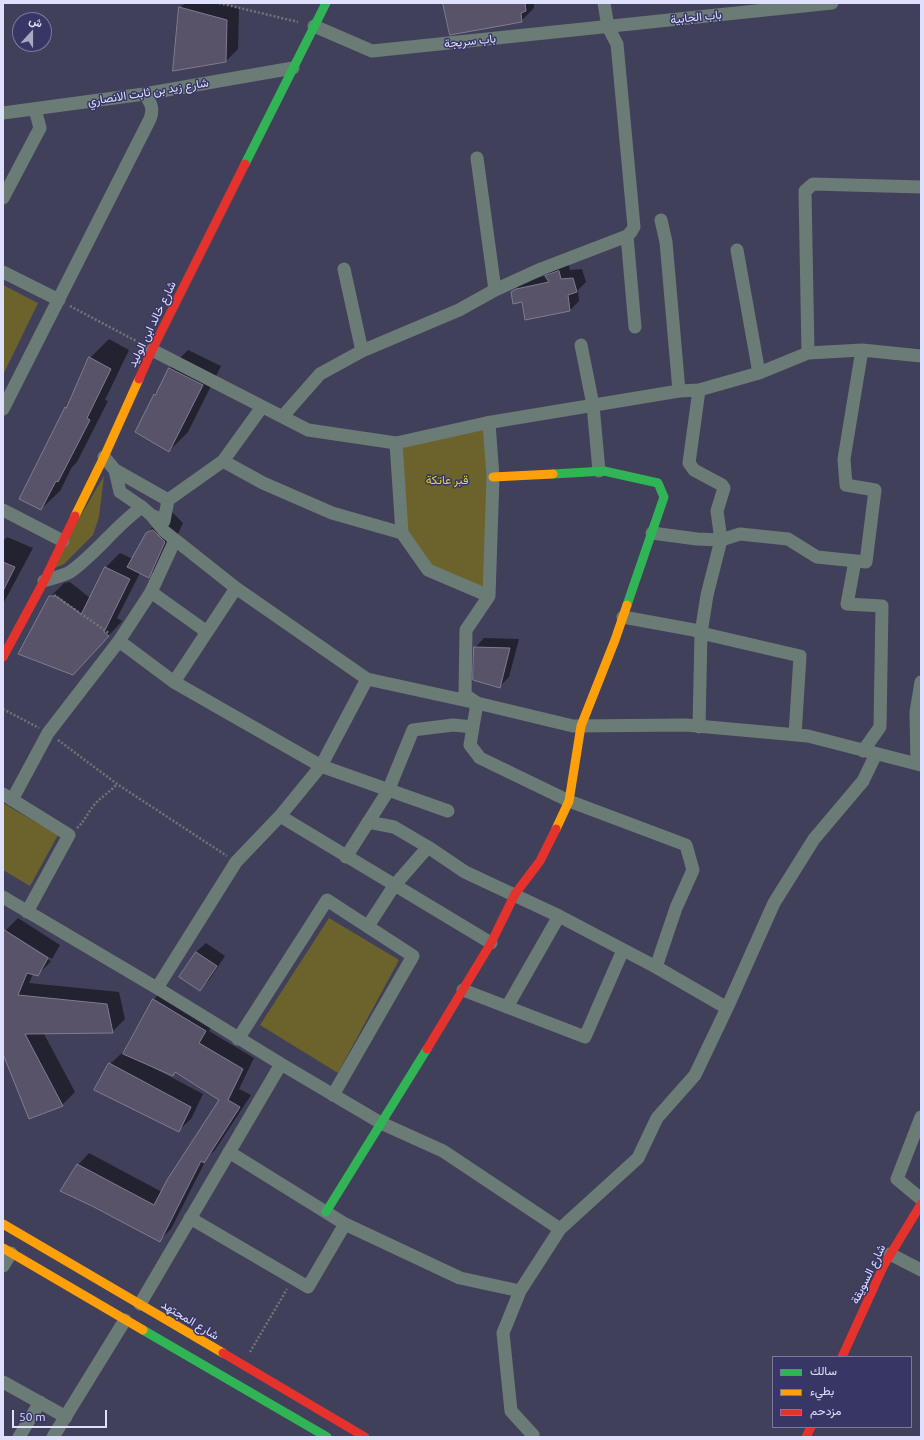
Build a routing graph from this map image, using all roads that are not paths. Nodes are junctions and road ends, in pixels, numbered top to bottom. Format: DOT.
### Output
graph roads {
  1 [pos="326,3"];
  2 [pos="604,3"];
  3 [pos="832,3"];
  4 [pos="314,26"];
  5 [pos="608,27"];
  6 [pos="293,68"];
  7 [pos="144,94"];
  8 [pos="35,109"];
  9 [pos="3,113"];
  10 [pos="478,158"];
  11 [pos="921,187"];
  12 [pos="3,198"];
  13 [pos="661,220"];
  14 [pos="627,236"];
  15 [pos="737,250"];
  16 [pos="344,269"];
  17 [pos="3,272"];
  18 [pos="495,290"];
  19 [pos="59,300"];
  20 [pos="635,327"];
  21 [pos="581,345"];
  22 [pos="152,350"];
  23 [pos="862,350"];
  24 [pos="362,352"];
  25 [pos="808,353"];
  26 [pos="921,356"];
  27 [pos="759,373"];
  28 [pos="699,390"];
  29 [pos="679,391"];
  30 [pos="6,396"];
  31 [pos="592,405"];
  32 [pos="262,407"];
  33 [pos="3,410"];
  34 [pos="283,416"];
  35 [pos="489,423"];
  36 [pos="396,442"];
  37 [pos="104,457"];
  38 [pos="223,461"];
  39 [pos="115,470"];
  40 [pos="599,471"];
  41 [pos="493,477"];
  42 [pos="168,500"];
  43 [pos="3,510"];
  44 [pos="147,511"];
  45 [pos="402,533"];
  46 [pos="652,533"];
  47 [pos="63,540"];
  48 [pos="175,540"];
  49 [pos="722,540"];
  50 [pos="855,561"];
  51 [pos="42,585"];
  52 [pos="236,588"];
  53 [pos="151,592"];
  54 [pos="489,596"];
  55 [pos="623,617"];
  56 [pos="207,632"];
  57 [pos="701,633"];
  58 [pos="118,640"];
  59 [pos="3,657"];
  60 [pos="367,680"];
  61 [pos="174,682"];
  62 [pos="921,682"];
  63 [pos="477,703"];
  64 [pos="581,726"];
  65 [pos="473,727"];
  66 [pos="699,727"];
  67 [pos="795,735"];
  68 [pos="869,752"];
  69 [pos="919,764"];
  70 [pos="321,766"];
  71 [pos="388,791"];
  72 [pos="8,797"];
  73 [pos="569,801"];
  74 [pos="448,811"];
  75 [pos="280,816"];
  76 [pos="368,822"];
  77 [pos="428,847"];
  78 [pos="346,857"];
  79 [pos="394,886"];
  80 [pos="515,894"];
  81 [pos="3,897"];
  82 [pos="27,912"];
  83 [pos="559,916"];
  84 [pos="368,926"];
  85 [pos="491,943"];
  86 [pos="623,950"];
  87 [pos="656,967"];
  88 [pos="157,988"];
  89 [pos="463,990"];
  90 [pos="507,1007"];
  91 [pos="727,1008"];
  92 [pos="238,1039"];
  93 [pos="281,1064"];
  94 [pos="333,1095"];
  95 [pos="921,1117"];
  96 [pos="381,1123"];
  97 [pos="229,1152"];
  98 [pos="921,1199"];
  99 [pos="921,1204"];
  100 [pos="326,1212"];
  101 [pos="190,1218"];
  102 [pos="3,1224"];
  103 [pos="345,1224"];
  104 [pos="560,1229"];
  105 [pos="7,1250"];
  106 [pos="890,1254"];
  107 [pos="3,1266"];
  108 [pos="921,1270"];
  109 [pos="520,1291"];
  110 [pos="140,1304"];
  111 [pos="125,1320"];
  112 [pos="842,1356"];
  113 [pos="3,1382"];
  114 [pos="40,1402"];
  115 [pos="66,1417"];
  116 [pos="810,1428"];
  117 [pos="19,1437"];
  118 [pos="54,1437"];
  119 [pos="327,1437"];
  120 [pos="365,1437"];
  121 [pos="531,1437"];
  122 [pos="806,1437"];
  1 -- 4 [label="main road, شارع خالد ابن الوليد"];
  2 -- 5 [label="street"];
  3 -- 5 [label="street, باب الجابية"];
  4 -- 5 [label="street, باب سريجة"];
  4 -- 6 [label="main road, شارع خالد ابن الوليد"];
  5 -- 14 [label="street"];
  6 -- 7 [label="street, شارع زيد بن ثابت الانصاري"];
  6 -- 22 [label="main road, شارع خالد ابن الوليد"];
  7 -- 8 [label="street, شارع زيد بن ثابت الانصاري"];
  7 -- 19 [label="street"];
  8 -- 9 [label="street, شارع زيد بن ثابت الانصاري"];
  8 -- 12 [label="street"];
  10 -- 18 [label="street"];
  11 -- 25 [label="street"];
  13 -- 29 [label="street"];
  14 -- 18 [label="street"];
  14 -- 20 [label="street"];
  15 -- 27 [label="street"];
  16 -- 24 [label="street"];
  17 -- 19 [label="street"];
  18 -- 24 [label="street"];
  19 -- 30 [label="street"];
  21 -- 31 [label="street"];
  22 -- 32 [label="street"];
  22 -- 37 [label="main road, شارع خالد ابن الوليد"];
  23 -- 25 [label="street"];
  23 -- 26 [label="street"];
  23 -- 50 [label="street"];
  24 -- 34 [label="street"];
  25 -- 27 [label="street"];
  27 -- 28 [label="street"];
  28 -- 29 [label="street"];
  28 -- 49 [label="street"];
  29 -- 31 [label="street"];
  30 -- 33 [label="street"];
  31 -- 35 [label="street"];
  31 -- 40 [label="street"];
  32 -- 34 [label="street"];
  32 -- 38 [label="street"];
  34 -- 36 [label="street"];
  35 -- 36 [label="street"];
  35 -- 41 [label="street"];
  36 -- 45 [label="street"];
  37 -- 39 [label="street"];
  37 -- 47 [label="main road, شارع خالد ابن الوليد"];
  38 -- 42 [label="street"];
  38 -- 45 [label="street"];
  39 -- 42 [label="street"];
  39 -- 44 [label="street"];
  40 -- 41 [label="main road"];
  40 -- 46 [label="main road"];
  41 -- 54 [label="street"];
  42 -- 44 [label="street"];
  43 -- 47 [label="street"];
  44 -- 48 [label="street"];
  44 -- 51 [label="street"];
  45 -- 54 [label="street"];
  46 -- 49 [label="street"];
  46 -- 55 [label="main road"];
  47 -- 51 [label="main road, شارع خالد ابن الوليد"];
  48 -- 52 [label="street"];
  48 -- 53 [label="street"];
  49 -- 50 [label="street"];
  49 -- 57 [label="street"];
  50 -- 68 [label="street"];
  51 -- 59 [label="main road, شارع خالد ابن الوليد"];
  52 -- 56 [label="street"];
  52 -- 60 [label="street"];
  53 -- 56 [label="street"];
  53 -- 58 [label="street"];
  54 -- 63 [label="street"];
  55 -- 57 [label="street"];
  55 -- 64 [label="main road"];
  56 -- 61 [label="street"];
  57 -- 66 [label="street"];
  57 -- 67 [label="street"];
  58 -- 61 [label="street"];
  58 -- 72 [label="street"];
  60 -- 63 [label="street"];
  60 -- 70 [label="street"];
  61 -- 70 [label="street"];
  62 -- 69 [label="street"];
  63 -- 64 [label="street"];
  63 -- 65 [label="street"];
  64 -- 66 [label="street"];
  64 -- 73 [label="main road"];
  65 -- 71 [label="street"];
  65 -- 73 [label="street"];
  66 -- 67 [label="street"];
  67 -- 68 [label="street"];
  68 -- 69 [label="street"];
  68 -- 91 [label="street"];
  70 -- 71 [label="street"];
  70 -- 75 [label="street"];
  71 -- 74 [label="street"];
  71 -- 76 [label="street"];
  72 -- 82 [label="street"];
  73 -- 80 [label="main road"];
  73 -- 87 [label="street"];
  75 -- 78 [label="street"];
  75 -- 88 [label="street"];
  76 -- 77 [label="street"];
  76 -- 78 [label="street"];
  77 -- 79 [label="street"];
  77 -- 80 [label="street"];
  78 -- 79 [label="street"];
  79 -- 84 [label="street"];
  79 -- 85 [label="street"];
  80 -- 83 [label="street"];
  80 -- 85 [label="main road"];
  81 -- 82 [label="street"];
  82 -- 88 [label="street"];
  83 -- 86 [label="street"];
  83 -- 90 [label="street"];
  84 -- 92 [label="street"];
  84 -- 94 [label="street"];
  85 -- 89 [label="main road"];
  86 -- 87 [label="street"];
  86 -- 90 [label="street"];
  87 -- 91 [label="street"];
  88 -- 92 [label="street"];
  89 -- 90 [label="street"];
  89 -- 96 [label="main road"];
  91 -- 104 [label="street"];
  92 -- 93 [label="street"];
  93 -- 94 [label="street"];
  93 -- 97 [label="street"];
  94 -- 96 [label="street"];
  95 -- 98 [label="street"];
  96 -- 100 [label="main road"];
  96 -- 104 [label="street"];
  97 -- 100 [label="street"];
  97 -- 101 [label="street"];
  99 -- 106 [label="main road, شارع السويقة"];
  100 -- 103 [label="street"];
  101 -- 103 [label="street"];
  101 -- 110 [label="street"];
  102 -- 110 [label="main road, شارع المجتهد"];
  103 -- 109 [label="street"];
  104 -- 109 [label="street"];
  105 -- 107 [label="street"];
  105 -- 111 [label="main road"];
  106 -- 108 [label="street"];
  106 -- 112 [label="main road, شارع السويقة"];
  109 -- 121 [label="street"];
  110 -- 120 [label="main road, شارع المجتهد"];
  111 -- 115 [label="street"];
  111 -- 119 [label="main road"];
  113 -- 114 [label="street"];
  114 -- 115 [label="street"];
  114 -- 117 [label="street"];
  115 -- 118 [label="street"];
  116 -- 122 [label="main road"];
}
